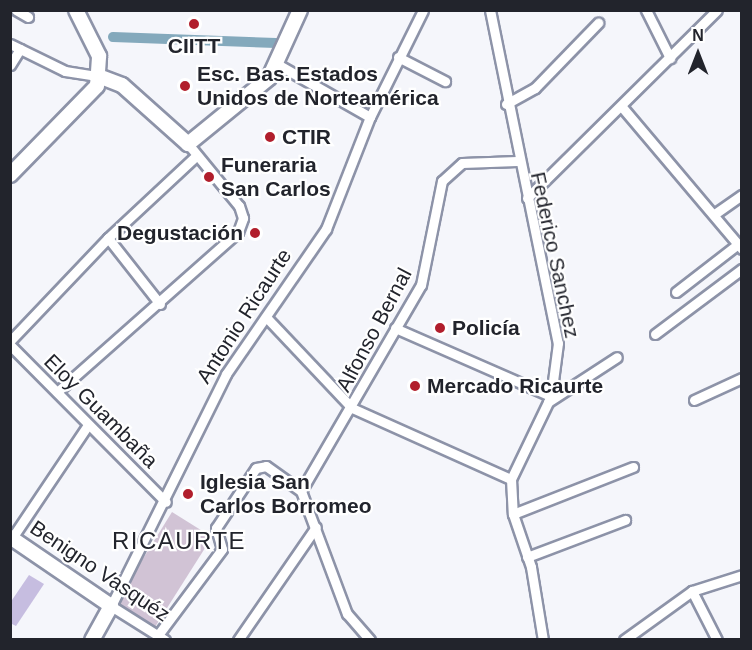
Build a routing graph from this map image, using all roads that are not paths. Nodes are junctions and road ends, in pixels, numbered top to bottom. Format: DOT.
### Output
graph roads {
  1 [pos="16,10"];
  2 [pos="76,10"];
  3 [pos="300,10"];
  4 [pos="423,10"];
  5 [pos="490,10"];
  6 [pos="646,10"];
  7 [pos="717,10"];
  8 [pos="28,16"];
  9 [pos="598,22"];
  10 [pos="10,44"];
  11 [pos="20,49"];
  12 [pos="398,57"];
  13 [pos="670,58"];
  14 [pos="277,64"];
  15 [pos="10,65"];
  16 [pos="101,77"];
  17 [pos="445,81"];
  18 [pos="506,104"];
  19 [pos="622,107"];
  20 [pos="370,117"];
  21 [pos="188,144"];
  22 [pos="196,156"];
  23 [pos="15,161"];
  24 [pos="517,161"];
  25 [pos="10,175"];
  26 [pos="741,195"];
  27 [pos="527,198"];
  28 [pos="716,213"];
  29 [pos="108,238"];
  30 [pos="740,246"];
  31 [pos="741,269"];
  32 [pos="676,292"];
  33 [pos="160,304"];
  34 [pos="266,317"];
  35 [pos="395,328"];
  36 [pos="655,334"];
  37 [pos="10,343"];
  38 [pos="617,357"];
  39 [pos="741,378"];
  40 [pos="57,392"];
  41 [pos="550,399"];
  42 [pos="694,400"];
  43 [pos="352,408"];
  44 [pos="88,425"];
  45 [pos="633,467"];
  46 [pos="510,479"];
  47 [pos="301,491"];
  48 [pos="166,502"];
  49 [pos="513,514"];
  50 [pos="625,520"];
  51 [pos="316,527"];
  52 [pos="11,538"];
  53 [pos="528,557"];
  54 [pos="741,575"];
  55 [pos="692,591"];
  56 [pos="111,606"];
  57 [pos="162,637"];
  58 [pos="92,639"];
  59 [pos="238,639"];
  60 [pos="370,639"];
  61 [pos="543,639"];
  62 [pos="624,639"];
  63 [pos="717,639"];
  1 -- 8 [label="street"];
  2 -- 16 [label="main road"];
  3 -- 14 [label="main road"];
  4 -- 12 [label="street, Antonio Ricaurte"];
  5 -- 18 [label="street, Federico Sanchez"];
  6 -- 13 [label="street"];
  7 -- 13 [label="street"];
  9 -- 18 [label="street"];
  10 -- 11 [label="street"];
  11 -- 15 [label="street"];
  11 -- 16 [label="street"];
  12 -- 17 [label="street"];
  12 -- 20 [label="street, Antonio Ricaurte"];
  13 -- 19 [label="street"];
  14 -- 20 [label="street"];
  14 -- 21 [label="main road"];
  16 -- 21 [label="main road"];
  16 -- 23 [label="main road"];
  18 -- 24 [label="street, Federico Sanchez"];
  19 -- 27 [label="street"];
  19 -- 28 [label="street"];
  20 -- 34 [label="street, Antonio Ricaurte"];
  21 -- 22 [label="street"];
  22 -- 29 [label="street"];
  22 -- 33 [label="street"];
  23 -- 25 [label="main road"];
  24 -- 27 [label="street, Federico Sanchez"];
  24 -- 35 [label="street, Alfonso Bernal"];
  26 -- 28 [label="street"];
  27 -- 41 [label="street, Federico Sanchez"];
  28 -- 30 [label="street"];
  29 -- 33 [label="street"];
  29 -- 37 [label="street"];
  30 -- 32 [label="street"];
  31 -- 36 [label="street"];
  33 -- 40 [label="street"];
  34 -- 43 [label="street"];
  34 -- 48 [label="street, Antonio Ricaurte"];
  35 -- 41 [label="street"];
  35 -- 43 [label="street, Alfonso Bernal"];
  37 -- 40 [label="street, Eloy Guambaña"];
  38 -- 41 [label="street"];
  39 -- 42 [label="street"];
  40 -- 44 [label="street, Eloy Guambaña"];
  41 -- 46 [label="street, Federico Sanchez"];
  43 -- 46 [label="street"];
  43 -- 47 [label="street, Alfonso Bernal"];
  44 -- 48 [label="street, Eloy Guambaña"];
  44 -- 52 [label="street"];
  45 -- 49 [label="street"];
  46 -- 49 [label="street"];
  47 -- 51 [label="street"];
  47 -- 57 [label="street"];
  48 -- 56 [label="street, Antonio Ricaurte"];
  49 -- 53 [label="street"];
  50 -- 53 [label="street"];
  51 -- 59 [label="street"];
  51 -- 60 [label="street"];
  52 -- 56 [label="main road, Benigno Vasquéz"];
  53 -- 61 [label="street"];
  54 -- 55 [label="street"];
  55 -- 62 [label="street"];
  55 -- 63 [label="street"];
  56 -- 57 [label="street, Benigno Vasquéz"];
  56 -- 58 [label="main road, Antonio Ricaurte"];
}
